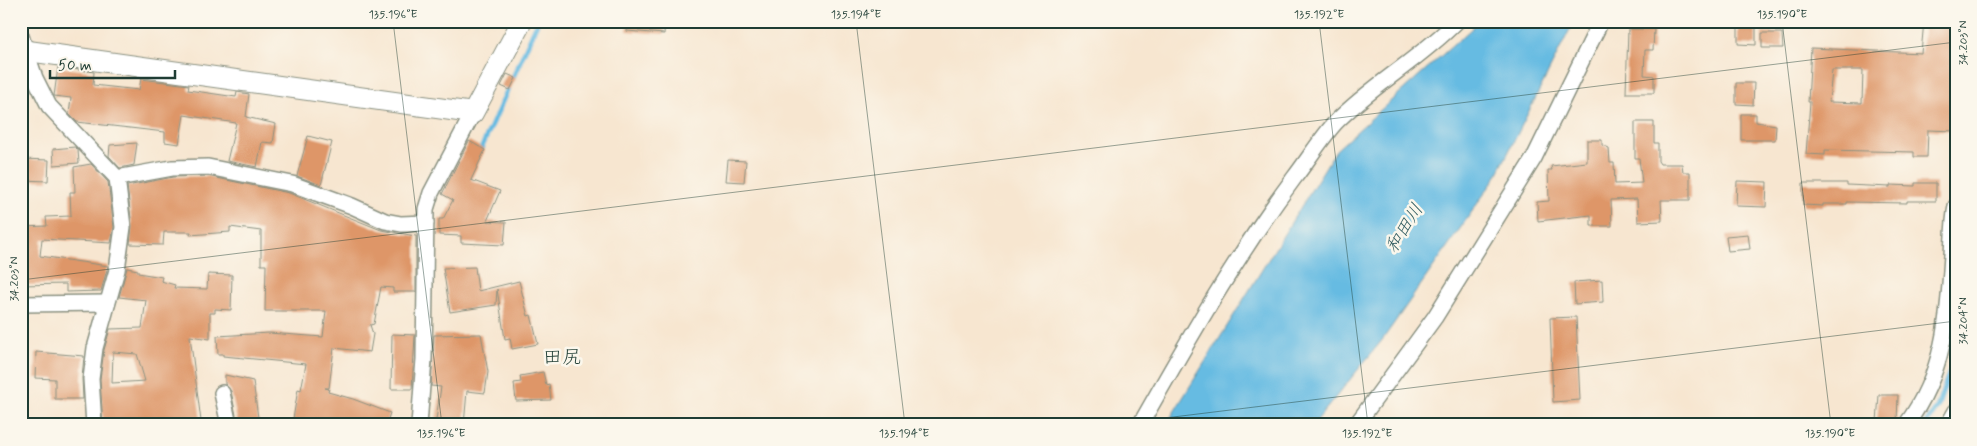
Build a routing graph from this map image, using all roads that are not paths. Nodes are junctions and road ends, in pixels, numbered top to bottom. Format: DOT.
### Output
graph roads {
  1 [pos="522,21"];
  2 [pos="1457,21"];
  3 [pos="1601,21"];
  4 [pos="23,46"];
  5 [pos="473,113"];
  6 [pos="117,178"];
  7 [pos="1956,206"];
  8 [pos="426,223"];
  9 [pos="106,303"];
  10 [pos="21,304"];
  11 [pos="222,393"];
  12 [pos="1956,412"];
  13 [pos="94,425"];
  14 [pos="229,425"];
  15 [pos="419,425"];
  16 [pos="1140,425"];
  17 [pos="1356,425"];
  18 [pos="1906,425"];
  19 [pos="1948,425"];
  1 -- 5 [label="street"];
  2 -- 16 [label="street"];
  3 -- 17 [label="street"];
  4 -- 5 [label="street"];
  4 -- 6 [label="street"];
  5 -- 8 [label="street"];
  6 -- 8 [label="street"];
  6 -- 9 [label="street"];
  7 -- 18 [label="street"];
  8 -- 15 [label="street"];
  9 -- 10 [label="street"];
  9 -- 13 [label="street"];
  11 -- 14 [label="street"];
  12 -- 19 [label="street"];
}
